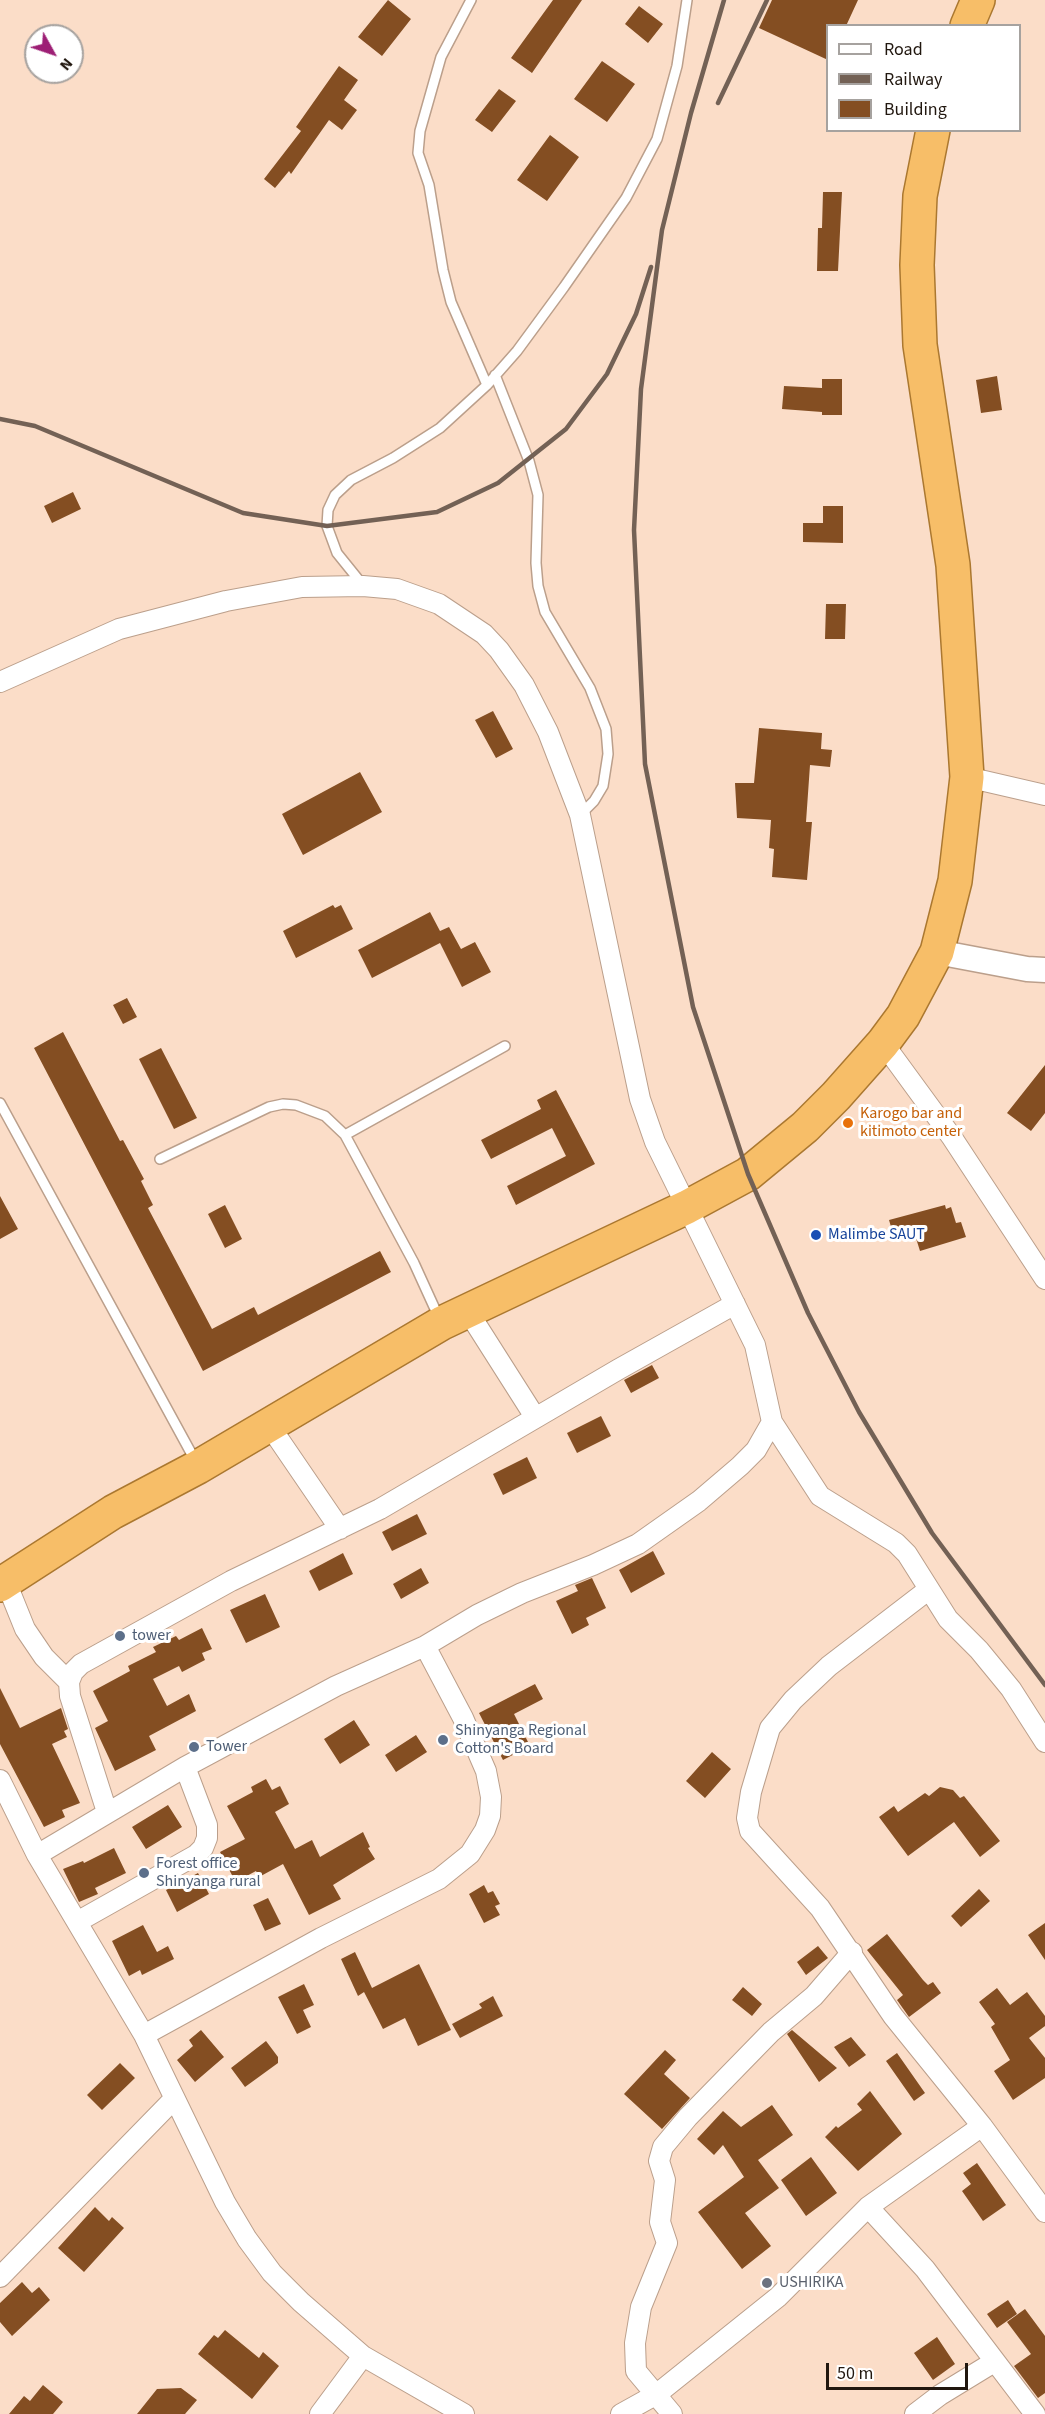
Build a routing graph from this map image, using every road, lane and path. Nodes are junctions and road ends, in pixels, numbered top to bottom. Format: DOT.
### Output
graph roads {
  1 [pos="471,0"];
  2 [pos="687,0"];
  3 [pos="978,0"];
  4 [pos="968,24"];
  5 [pos="933,132"];
  6 [pos="495,375"];
  7 [pos="487,385"];
  8 [pos="363,586"];
  9 [pos="0,682"];
  10 [pos="967,777"];
  11 [pos="1045,795"];
  12 [pos="579,816"];
  13 [pos="937,952"];
  14 [pos="1045,970"];
  15 [pos="883,1043"];
  16 [pos="505,1046"];
  17 [pos="0,1103"];
  18 [pos="345,1135"];
  19 [pos="160,1159"];
  20 [pos="687,1207"];
  21 [pos="1045,1279"];
  22 [pos="735,1304"];
  23 [pos="454,1317"];
  24 [pos="535,1418"];
  25 [pos="772,1422"];
  26 [pos="269,1425"];
  27 [pos="198,1467"];
  28 [pos="340,1528"];
  29 [pos="3,1583"];
  30 [pos="928,1590"];
  31 [pos="425,1646"];
  32 [pos="69,1682"];
  33 [pos="1045,1742"];
  34 [pos="185,1767"];
  35 [pos="0,1780"];
  36 [pos="107,1812"];
  37 [pos="38,1855"];
  38 [pos="77,1922"];
  39 [pos="852,1952"];
  40 [pos="144,2035"];
  41 [pos="174,2099"];
  42 [pos="982,2126"];
  43 [pos="868,2207"];
  44 [pos="1045,2212"];
  45 [pos="0,2277"];
  46 [pos="363,2356"];
  47 [pos="994,2362"];
  48 [pos="657,2394"];
  49 [pos="320,2414"];
  50 [pos="464,2414"];
  51 [pos="621,2414"];
  52 [pos="672,2414"];
  53 [pos="915,2414"];
  54 [pos="1035,2414"];
  1 -- 7 [label="lane"];
  2 -- 6 [label="lane"];
  3 -- 4 [label="highway"];
  5 -- 10 [label="highway"];
  6 -- 7 [label="lane"];
  6 -- 12 [label="lane"];
  7 -- 8 [label="lane"];
  8 -- 9 [label="street"];
  8 -- 12 [label="street"];
  10 -- 11 [label="street"];
  10 -- 13 [label="highway"];
  12 -- 20 [label="street"];
  13 -- 14 [label="street"];
  13 -- 15 [label="highway"];
  15 -- 20 [label="highway"];
  15 -- 21 [label="street"];
  16 -- 18 [label="lane"];
  17 -- 27 [label="lane"];
  18 -- 19 [label="lane"];
  18 -- 23 [label="lane"];
  20 -- 22 [label="street"];
  20 -- 23 [label="highway"];
  22 -- 24 [label="street"];
  22 -- 25 [label="street"];
  23 -- 24 [label="street"];
  23 -- 26 [label="highway"];
  24 -- 28 [label="street"];
  25 -- 30 [label="street"];
  25 -- 31 [label="street"];
  26 -- 27 [label="highway"];
  26 -- 28 [label="street"];
  27 -- 29 [label="highway"];
  28 -- 32 [label="street"];
  29 -- 32 [label="street"];
  30 -- 33 [label="street"];
  30 -- 39 [label="street"];
  31 -- 34 [label="street"];
  31 -- 40 [label="street"];
  32 -- 36 [label="street"];
  34 -- 36 [label="street"];
  34 -- 38 [label="street"];
  35 -- 37 [label="street"];
  36 -- 37 [label="street"];
  37 -- 38 [label="street"];
  38 -- 40 [label="street"];
  39 -- 42 [label="street"];
  39 -- 48 [label="street"];
  40 -- 41 [label="street"];
  41 -- 45 [label="street"];
  41 -- 46 [label="street"];
  42 -- 43 [label="street"];
  42 -- 44 [label="street"];
  43 -- 47 [label="street"];
  43 -- 48 [label="street"];
  46 -- 49 [label="street"];
  46 -- 50 [label="street"];
  47 -- 53 [label="street"];
  47 -- 54 [label="street"];
  48 -- 51 [label="street"];
  48 -- 52 [label="street"];
}
